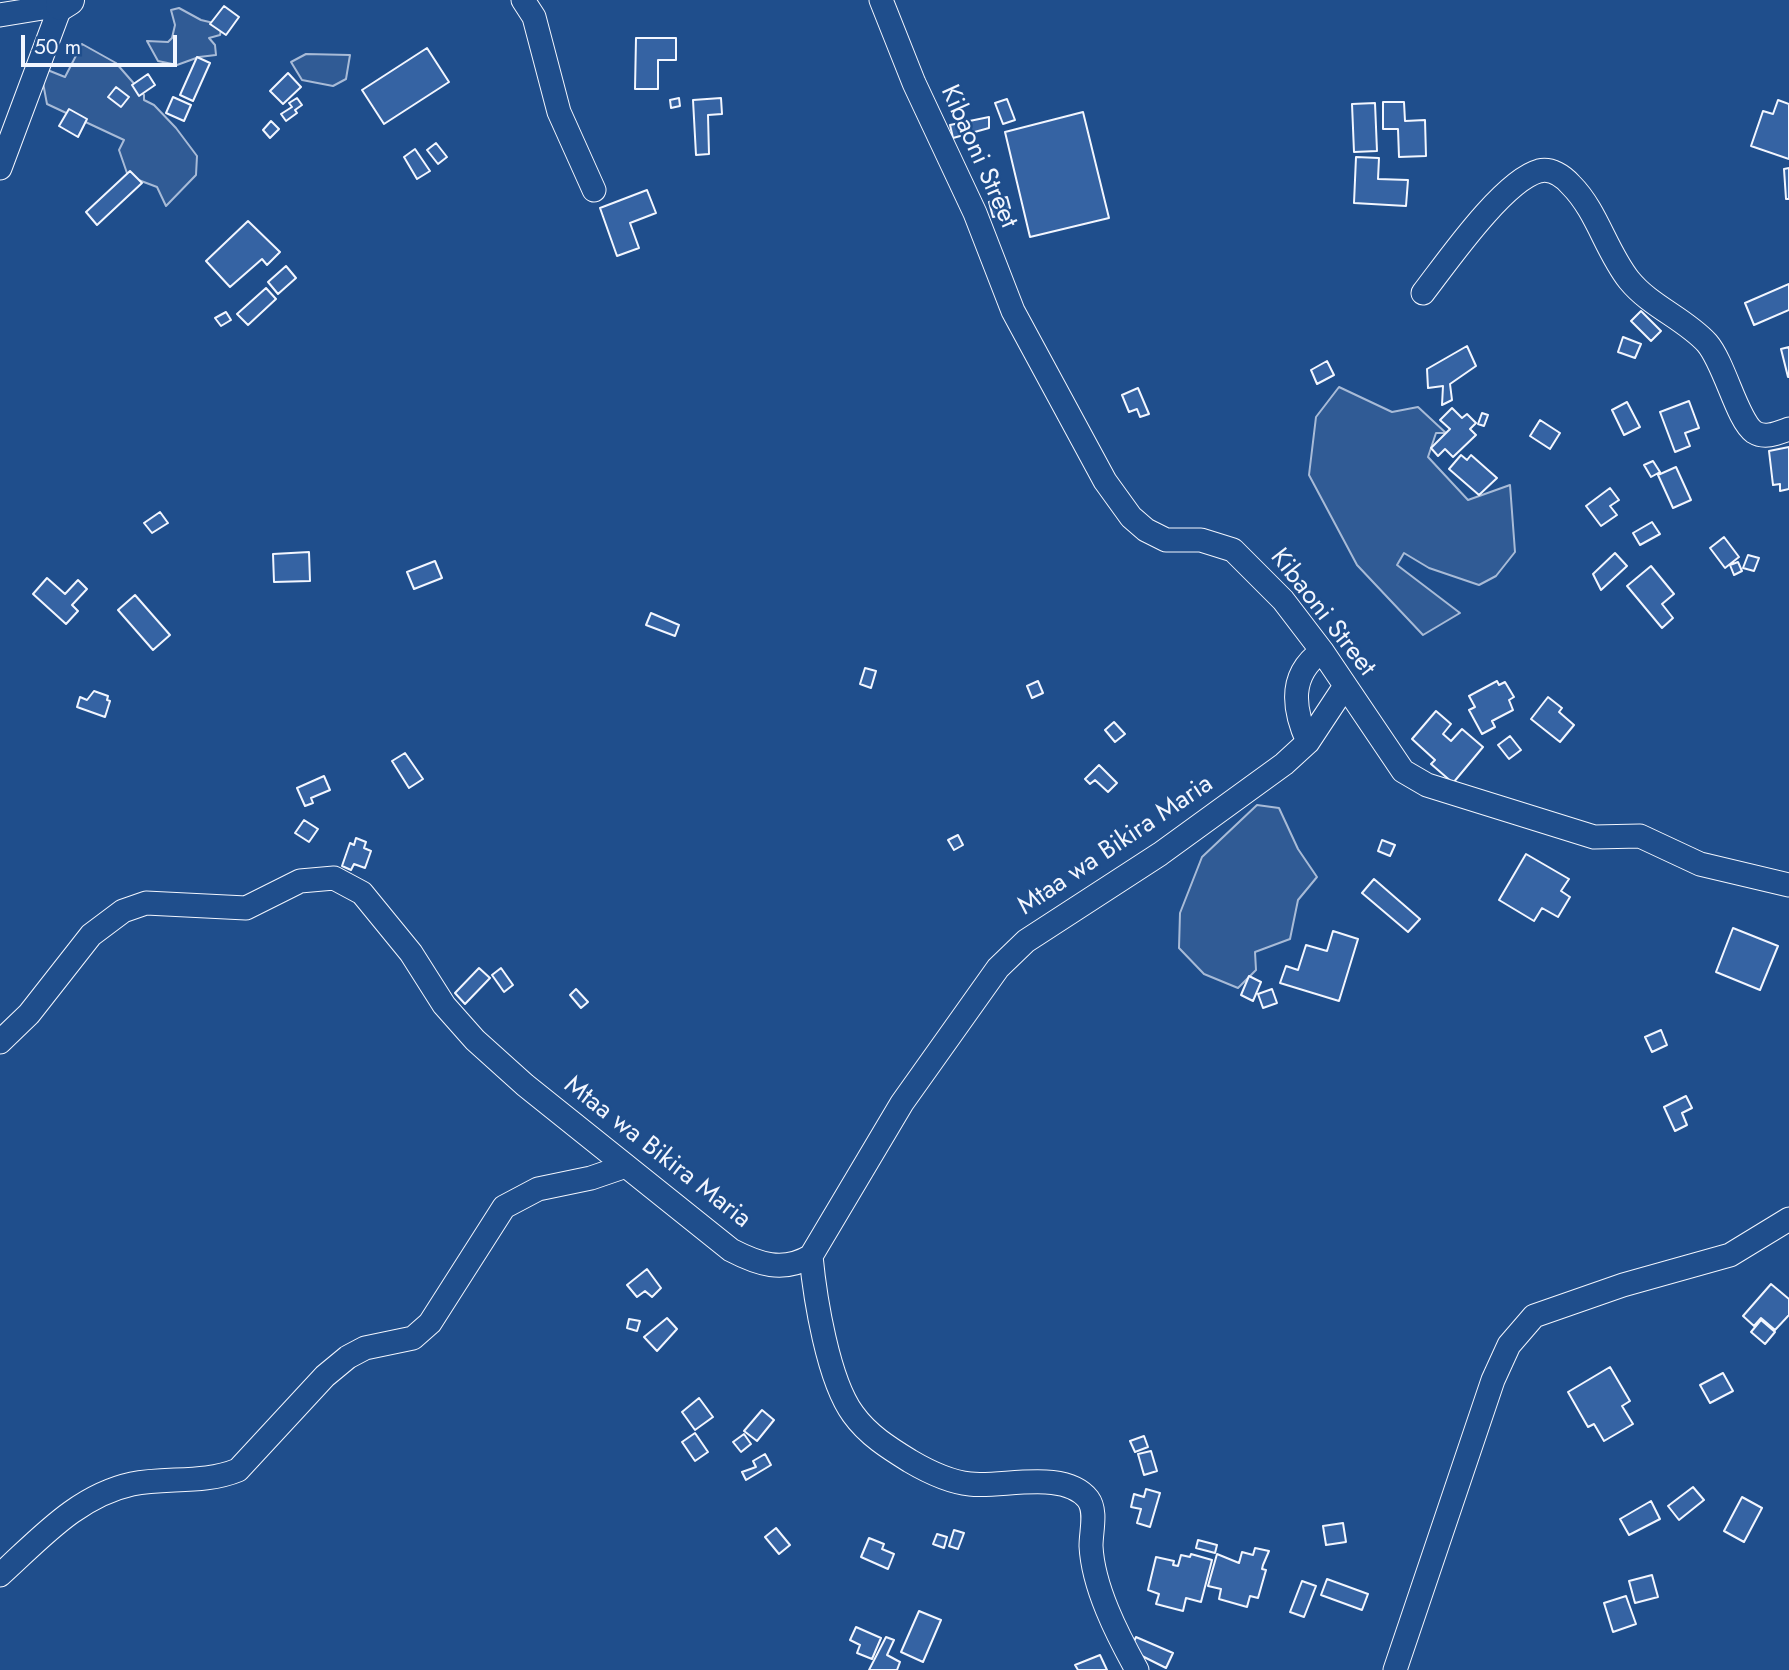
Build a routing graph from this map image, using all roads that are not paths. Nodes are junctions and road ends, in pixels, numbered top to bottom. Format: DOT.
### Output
graph roads {
  1 [pos="523,0"];
  2 [pos="881,0"];
  3 [pos="65,3"];
  4 [pos="0,15"];
  5 [pos="0,168"];
  6 [pos="594,190"];
  7 [pos="1423,293"];
  8 [pos="1789,429"];
  9 [pos="1322,651"];
  10 [pos="1345,686"];
  11 [pos="1308,743"];
  12 [pos="1789,886"];
  13 [pos="0,1042"];
  14 [pos="626,1166"];
  15 [pos="1789,1219"];
  16 [pos="811,1256"];
  17 [pos="0,1575"];
  18 [pos="1137,1670"];
  19 [pos="1395,1670"];
  1 -- 6 [label="street"];
  2 -- 9 [label="street, Kibaoni Street"];
  3 -- 4 [label="street"];
  3 -- 5 [label="street"];
  7 -- 8 [label="street"];
  9 -- 10 [label="street, Kibaoni Street"];
  9 -- 11 [label="street"];
  10 -- 11 [label="street, Mtaa wa Bikira Maria"];
  10 -- 12 [label="street, Kibaoni Street"];
  11 -- 16 [label="street, Mtaa wa Bikira Maria"];
  13 -- 14 [label="street, Mtaa wa Bikira Maria"];
  14 -- 16 [label="street, Mtaa wa Bikira Maria"];
  14 -- 17 [label="street"];
  15 -- 19 [label="street"];
  16 -- 18 [label="street"];
}
